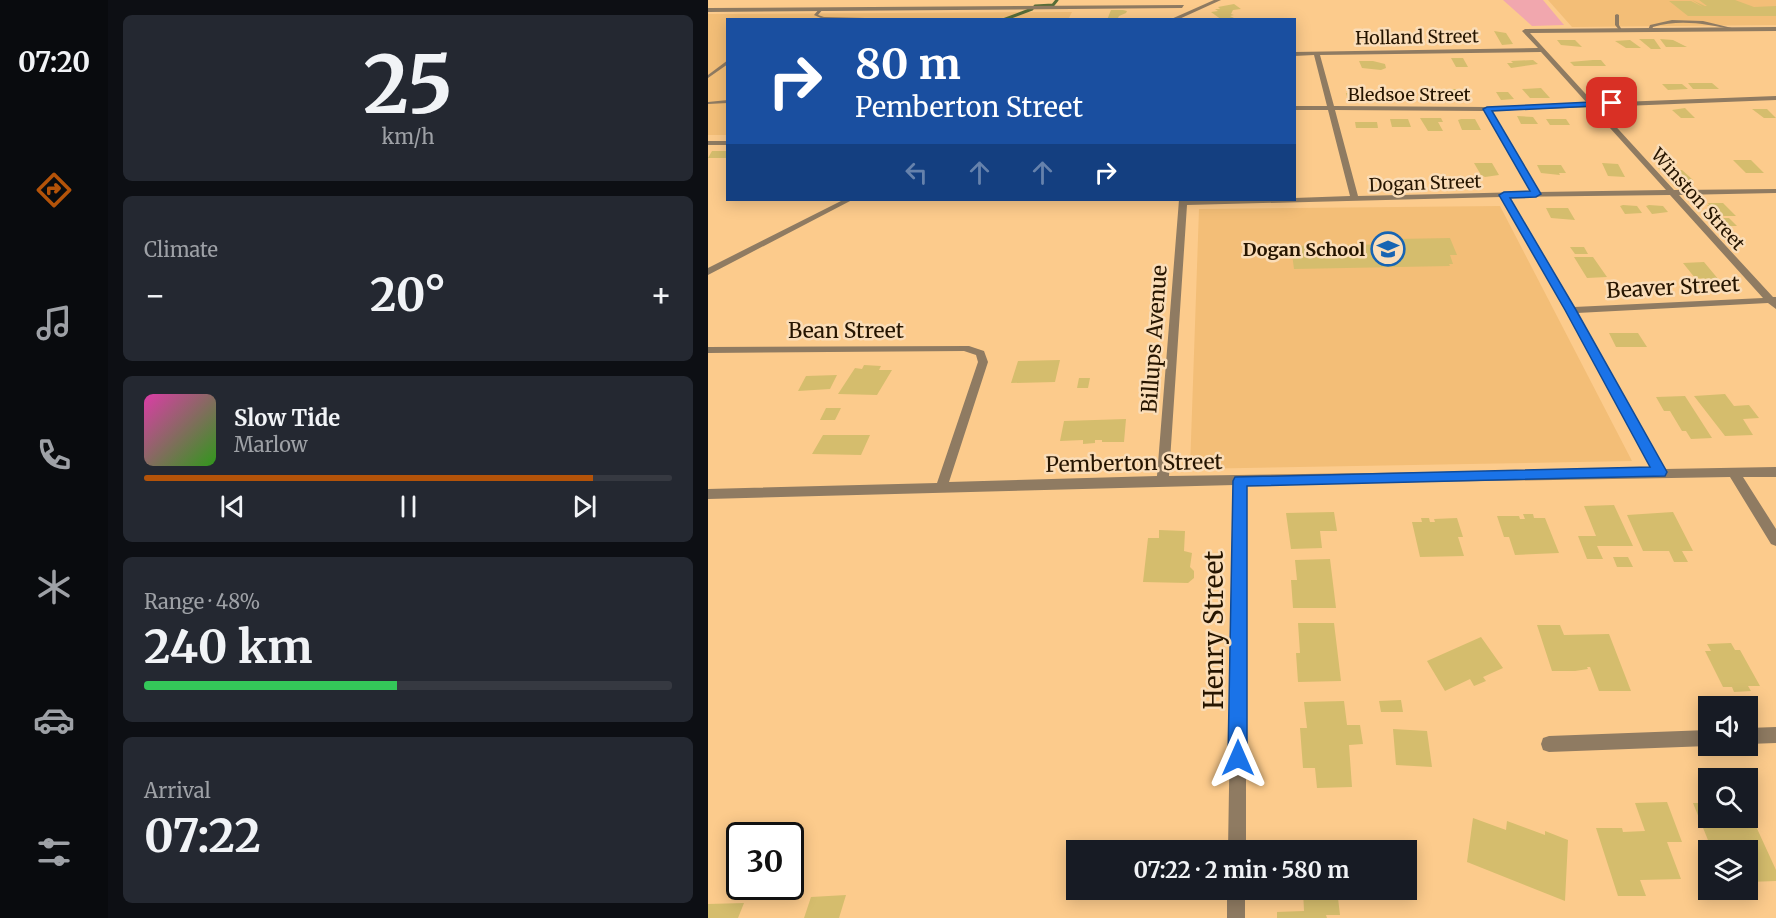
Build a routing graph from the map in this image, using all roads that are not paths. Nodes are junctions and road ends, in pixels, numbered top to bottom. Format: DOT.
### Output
graph roads {
  1 [pos="879,0"];
  2 [pos="1218,0"];
  3 [pos="1182,3"];
  4 [pos="872,8"];
  5 [pos="821,9"];
  6 [pos="708,10"];
  7 [pos="1185,13"];
  8 [pos="1617,15"];
  9 [pos="1195,17"];
  10 [pos="824,18"];
  11 [pos="1175,18"];
  12 [pos="1776,29"];
  13 [pos="1620,30"];
  14 [pos="1541,50"];
  15 [pos="1296,54"];
  16 [pos="1317,54"];
  17 [pos="726,63"];
  18 [pos="708,71"];
  19 [pos="715,71"];
  20 [pos="708,77"];
  21 [pos="1776,98"];
  22 [pos="726,101"];
  23 [pos="708,103"];
  24 [pos="1591,104"];
  25 [pos="1296,108"];
  26 [pos="1333,109"];
  27 [pos="1487,109"];
  28 [pos="708,143"];
  29 [pos="726,143"];
  30 [pos="1776,191"];
  31 [pos="1672,193"];
  32 [pos="1536,194"];
  33 [pos="1504,195"];
  34 [pos="1296,200"];
  35 [pos="1355,200"];
  36 [pos="846,201"];
  37 [pos="1183,201"];
  38 [pos="708,272"];
  39 [pos="1774,302"];
  40 [pos="1571,310"];
  41 [pos="708,350"];
  42 [pos="1660,472"];
  43 [pos="1733,472"];
  44 [pos="1776,472"];
  45 [pos="1163,481"];
  46 [pos="1240,481"];
  47 [pos="942,486"];
  48 [pos="708,494"];
  49 [pos="1776,540"];
  50 [pos="1776,735"];
  51 [pos="1758,736"];
  52 [pos="1698,738"];
  53 [pos="1548,744"];
  54 [pos="1237,840"];
  55 [pos="1236,900"];
  56 [pos="1236,918"];
  1 -- 4 [label="street"];
  2 -- 7 [label="street"];
  3 -- 4 [label="street"];
  3 -- 7 [label="street"];
  4 -- 5 [label="street"];
  5 -- 6 [label="street"];
  5 -- 10 [label="lane"];
  7 -- 9 [label="street"];
  7 -- 11 [label="street"];
  8 -- 13 [label="lane"];
  12 -- 13 [label="street"];
  13 -- 14 [label="street, Winston Street"];
  14 -- 16 [label="street, Holland Street"];
  14 -- 24 [label="street, Winston Street"];
  15 -- 16 [label="street, Holland Street"];
  16 -- 26 [label="street"];
  17 -- 19 [label="lane"];
  18 -- 19 [label="lane"];
  19 -- 20 [label="lane"];
  21 -- 24 [label="street, Bledsoe Street"];
  22 -- 23 [label="lane"];
  24 -- 27 [label="street, Bledsoe Street"];
  24 -- 31 [label="street, Winston Street"];
  25 -- 26 [label="street, Bledsoe Street"];
  26 -- 27 [label="street, Bledsoe Street"];
  26 -- 35 [label="street"];
  27 -- 32 [label="street"];
  28 -- 29 [label="street"];
  30 -- 31 [label="street, Dogan Street"];
  31 -- 32 [label="street, Dogan Street"];
  31 -- 39 [label="street, Winston Street"];
  32 -- 33 [label="street, Dogan Street"];
  33 -- 35 [label="street, Dogan Street"];
  33 -- 40 [label="street"];
  34 -- 35 [label="street, Dogan Street"];
  36 -- 38 [label="street"];
  37 -- 45 [label="street, Billups Avenue"];
  39 -- 40 [label="street, Beaver Street"];
  40 -- 42 [label="street"];
  41 -- 47 [label="street, Bean Street"];
  42 -- 43 [label="street, Pemberton Street"];
  42 -- 46 [label="street, Pemberton Street"];
  43 -- 44 [label="street, Pemberton Street"];
  43 -- 49 [label="street"];
  45 -- 46 [label="street, Pemberton Street"];
  45 -- 47 [label="street, Pemberton Street"];
  46 -- 54 [label="street, Henry Street"];
  47 -- 48 [label="street, Pemberton Street"];
  50 -- 51 [label="street"];
  52 -- 53 [label="street"];
  55 -- 56 [label="street"];
}
